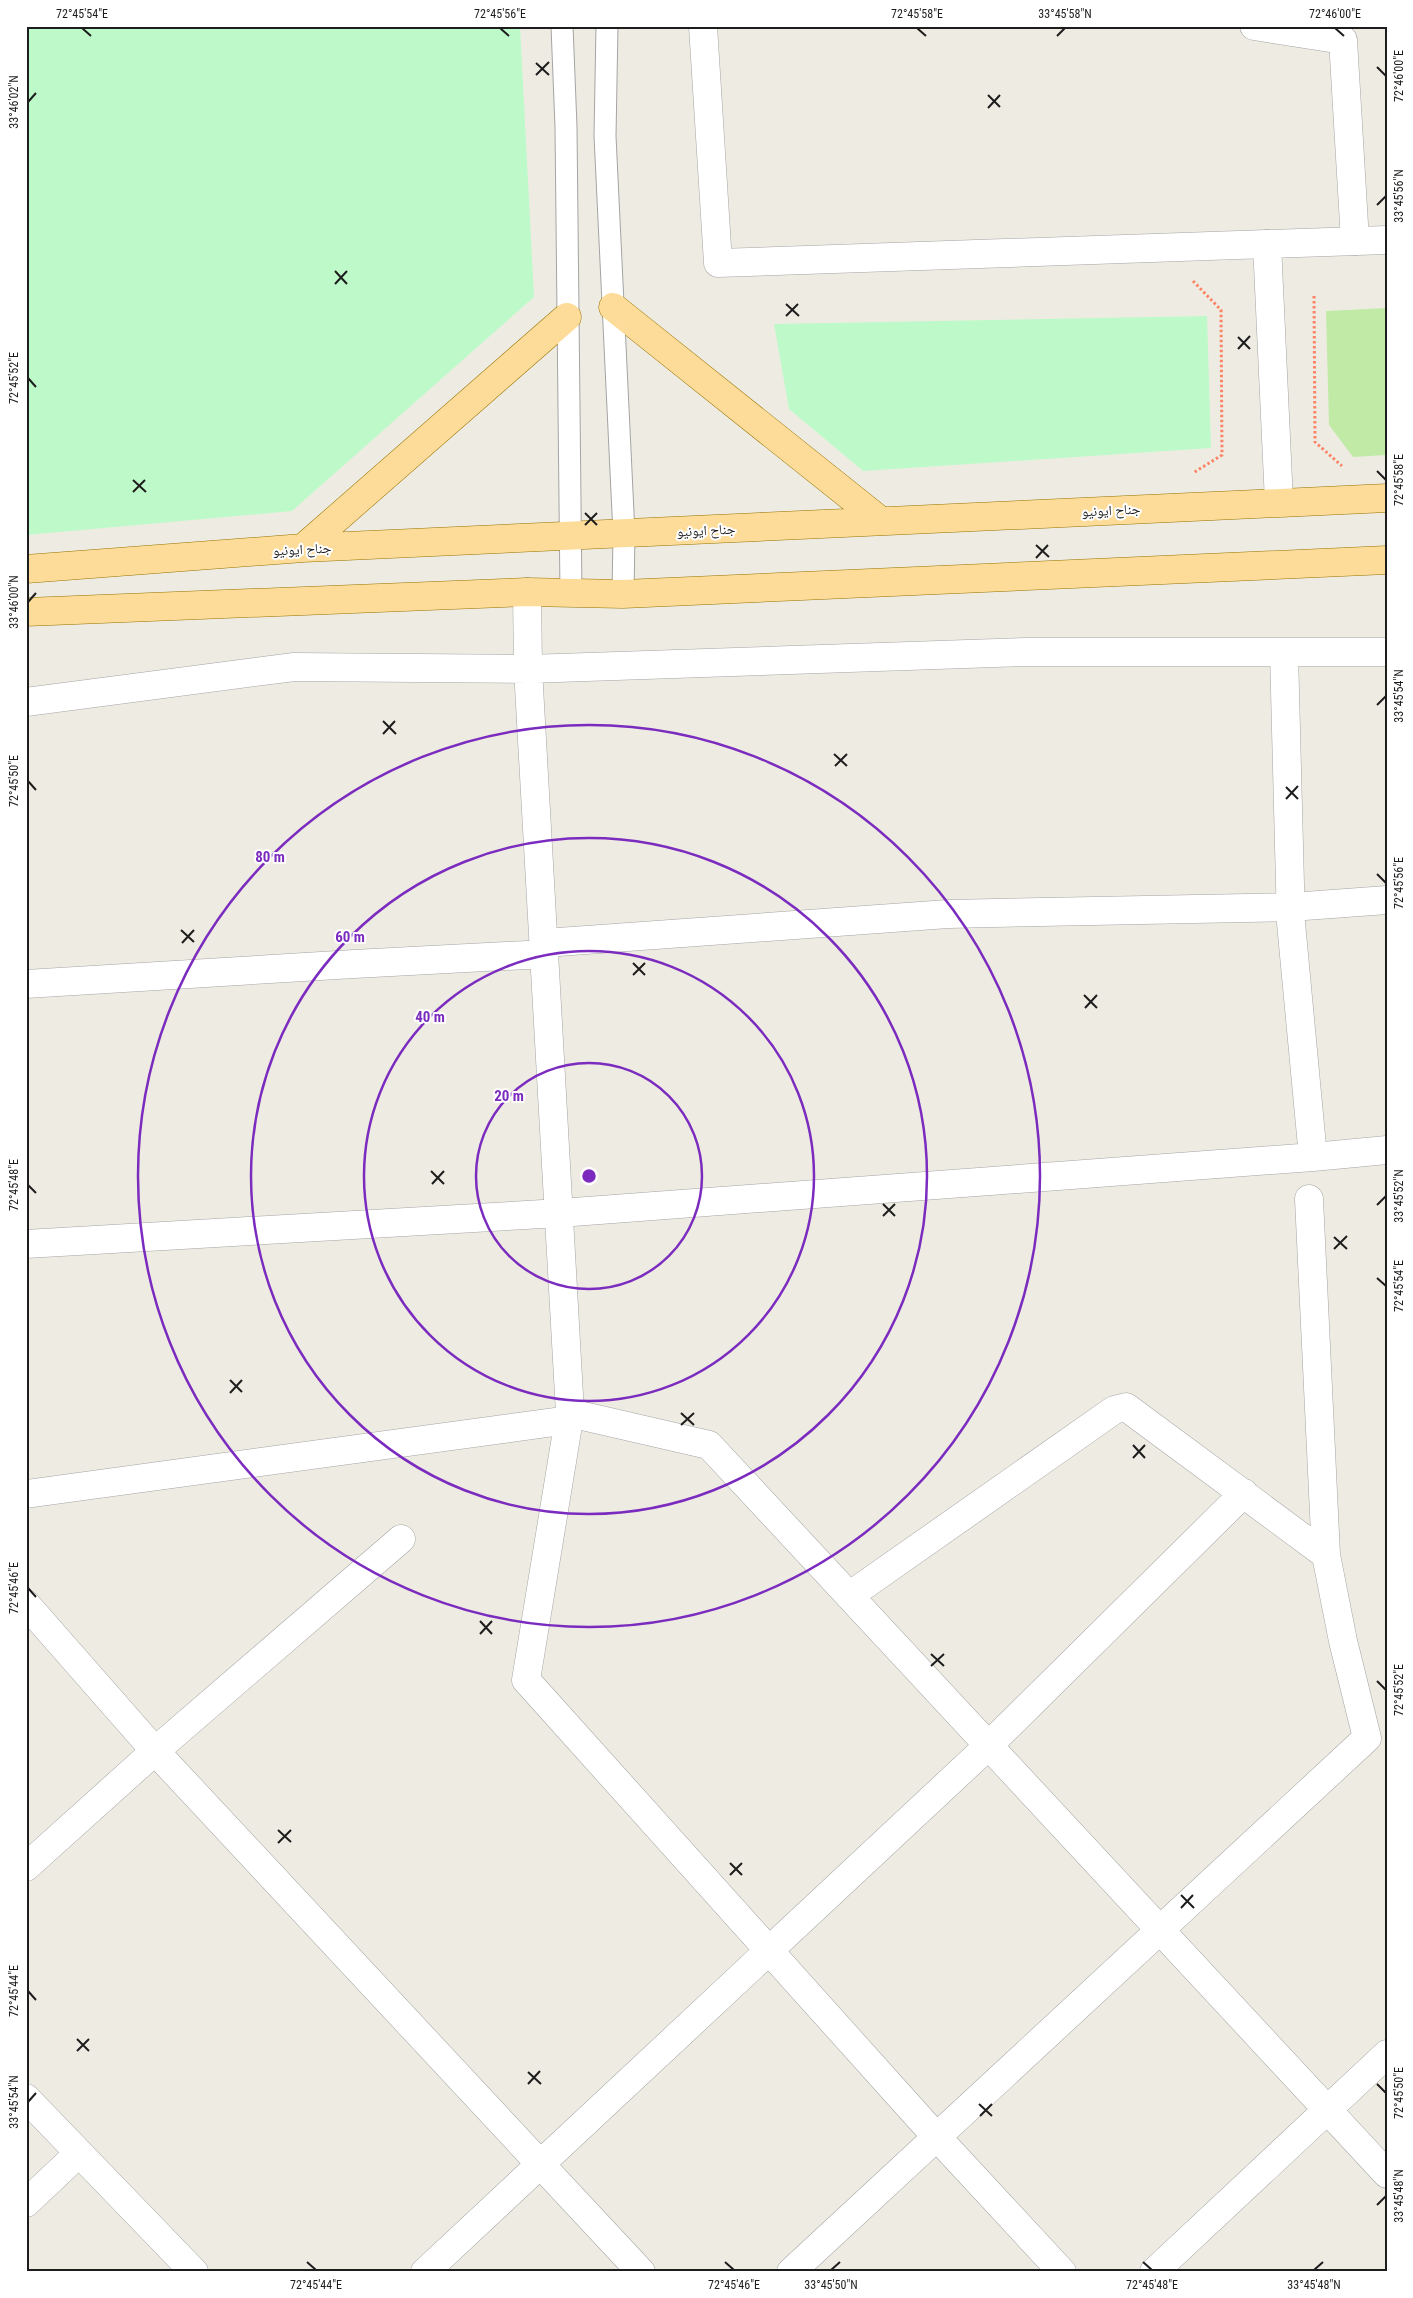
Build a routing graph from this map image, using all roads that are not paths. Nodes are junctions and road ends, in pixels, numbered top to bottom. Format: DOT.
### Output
graph roads {
  1 [pos="562,26"];
  2 [pos="607,26"];
  3 [pos="702,26"];
  4 [pos="1254,26"];
  5 [pos="1326,32"];
  6 [pos="1387,240"];
  7 [pos="1355,241"];
  8 [pos="1267,244"];
  9 [pos="612,307"];
  10 [pos="567,317"];
  11 [pos="1387,498"];
  12 [pos="1279,502"];
  13 [pos="881,521"];
  14 [pos="624,534"];
  15 [pos="569,537"];
  16 [pos="303,548"];
  17 [pos="1387,560"];
  18 [pos="26,569"];
  19 [pos="527,592"];
  20 [pos="571,594"];
  21 [pos="623,594"];
  22 [pos="26,612"];
  23 [pos="1284,652"];
  24 [pos="1387,652"];
  25 [pos="528,669"];
  26 [pos="26,702"];
  27 [pos="1387,900"];
  28 [pos="1291,907"];
  29 [pos="545,949"];
  30 [pos="26,984"];
  31 [pos="1387,1150"];
  32 [pos="1312,1157"];
  33 [pos="1309,1199"];
  34 [pos="560,1213"];
  35 [pos="26,1244"];
  36 [pos="569,1416"];
  37 [pos="1244,1493"];
  38 [pos="26,1494"];
  39 [pos="401,1539"];
  40 [pos="1326,1554"];
  41 [pos="848,1596"];
  42 [pos="26,1604"];
  43 [pos="988,1746"];
  44 [pos="155,1751"];
  45 [pos="26,1867"];
  46 [pos="1160,1931"];
  47 [pos="768,1949"];
  48 [pos="1387,2054"];
  49 [pos="26,2098"];
  50 [pos="1327,2110"];
  51 [pos="937,2136"];
  52 [pos="80,2153"];
  53 [pos="539,2163"];
  54 [pos="1387,2174"];
  55 [pos="26,2202"];
  56 [pos="194,2272"];
  57 [pos="425,2272"];
  58 [pos="641,2272"];
  59 [pos="791,2272"];
  60 [pos="1062,2272"];
  61 [pos="1154,2272"];
  1 -- 10 [label="lane"];
  2 -- 9 [label="lane"];
  3 -- 8 [label="street"];
  4 -- 5 [label="street"];
  5 -- 7 [label="street"];
  6 -- 7 [label="street"];
  7 -- 8 [label="street"];
  8 -- 12 [label="street"];
  9 -- 13 [label="main road"];
  9 -- 14 [label="lane"];
  10 -- 15 [label="lane"];
  10 -- 16 [label="main road"];
  11 -- 12 [label="main road, جناح ایونیو"];
  12 -- 13 [label="main road, جناح ایونیو"];
  13 -- 14 [label="main road, جناح ایونیو"];
  14 -- 15 [label="main road, جناح ایونیو"];
  14 -- 21 [label="lane"];
  15 -- 16 [label="main road, جناح ایونیو"];
  15 -- 20 [label="lane"];
  16 -- 18 [label="main road, جناح ایونیو"];
  17 -- 21 [label="main road"];
  19 -- 20 [label="main road"];
  19 -- 22 [label="main road"];
  19 -- 25 [label="street"];
  20 -- 21 [label="main road"];
  23 -- 24 [label="street"];
  23 -- 25 [label="street"];
  23 -- 28 [label="street"];
  25 -- 26 [label="street"];
  25 -- 29 [label="street"];
  27 -- 28 [label="street"];
  28 -- 29 [label="street"];
  28 -- 32 [label="street"];
  29 -- 30 [label="street"];
  29 -- 34 [label="street"];
  31 -- 32 [label="street"];
  32 -- 34 [label="street"];
  33 -- 40 [label="street"];
  34 -- 35 [label="street"];
  34 -- 36 [label="street"];
  36 -- 38 [label="street"];
  36 -- 41 [label="street"];
  36 -- 47 [label="street"];
  37 -- 40 [label="street"];
  37 -- 41 [label="street"];
  37 -- 43 [label="street"];
  39 -- 44 [label="street"];
  40 -- 46 [label="street"];
  41 -- 43 [label="street"];
  42 -- 44 [label="street"];
  43 -- 46 [label="street"];
  43 -- 47 [label="street"];
  44 -- 45 [label="street"];
  44 -- 53 [label="street"];
  46 -- 50 [label="street"];
  46 -- 51 [label="street"];
  47 -- 51 [label="street"];
  47 -- 53 [label="street"];
  48 -- 50 [label="street"];
  49 -- 52 [label="street"];
  50 -- 54 [label="street"];
  50 -- 61 [label="street"];
  51 -- 59 [label="street"];
  51 -- 60 [label="street"];
  52 -- 55 [label="street"];
  52 -- 56 [label="street"];
  53 -- 57 [label="street"];
  53 -- 58 [label="street"];
}
